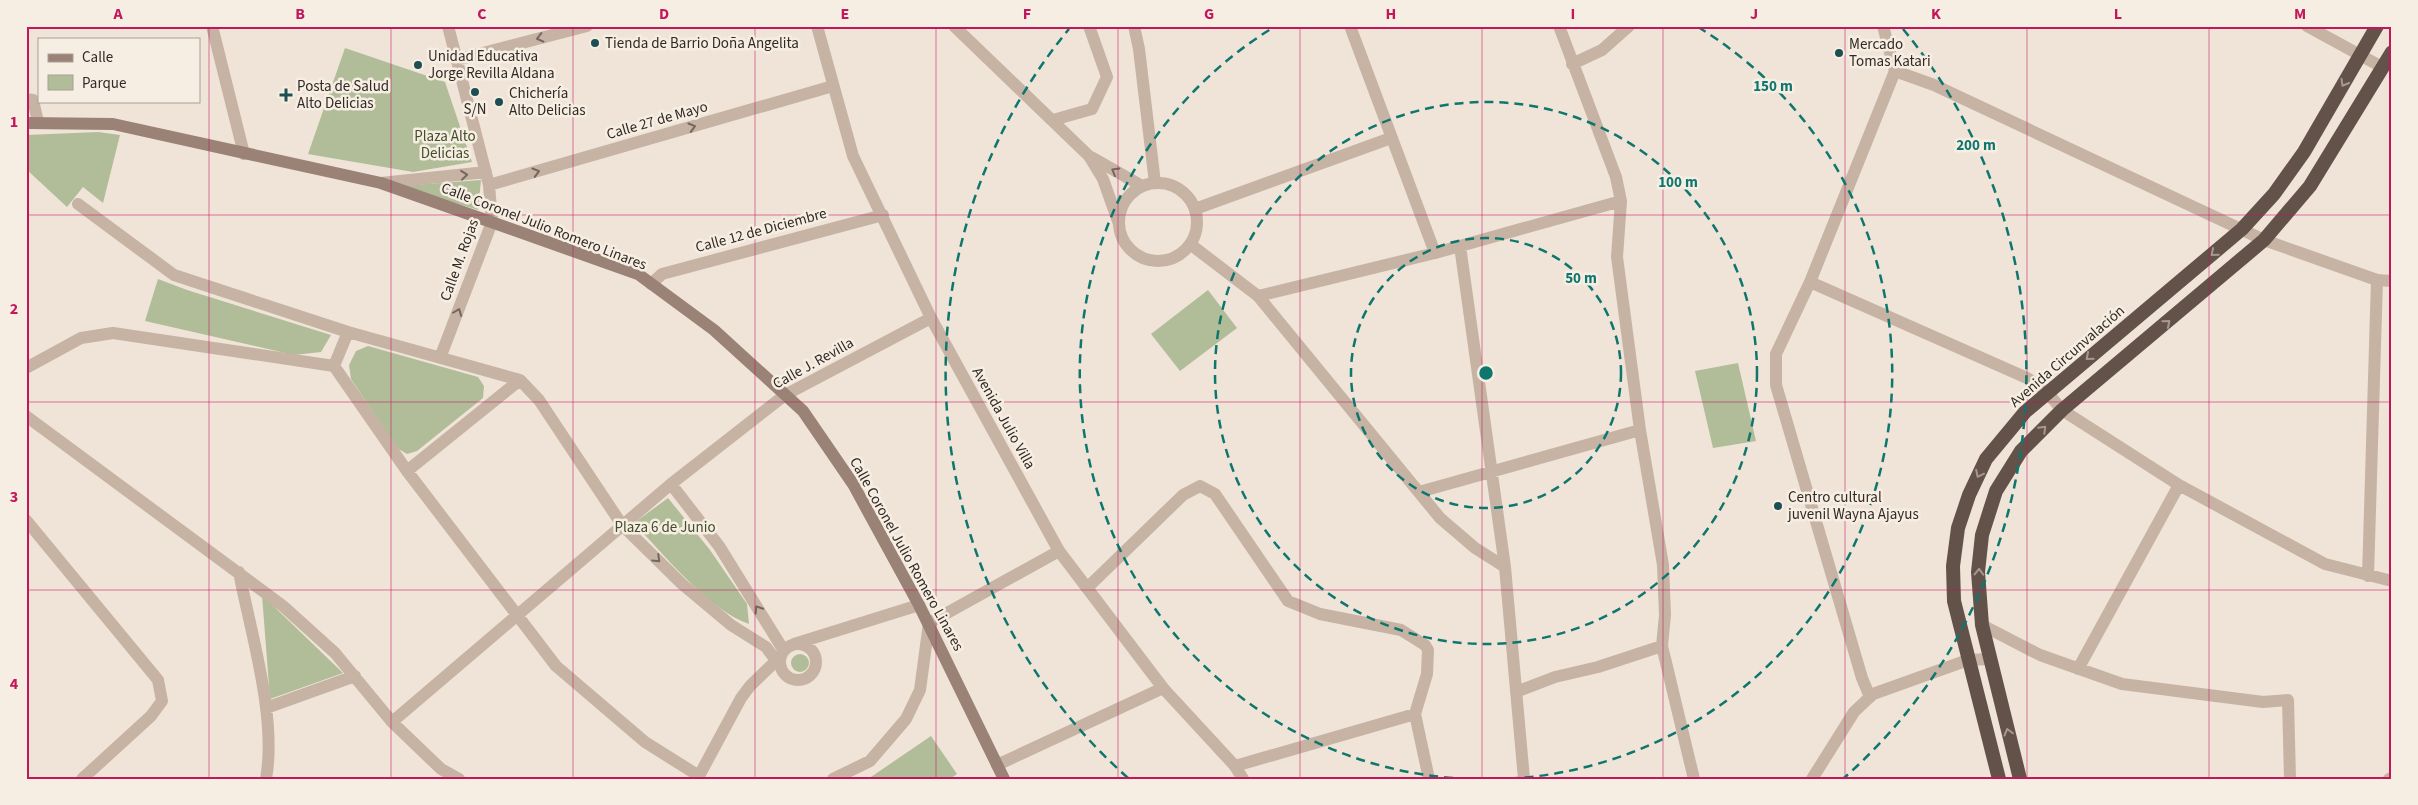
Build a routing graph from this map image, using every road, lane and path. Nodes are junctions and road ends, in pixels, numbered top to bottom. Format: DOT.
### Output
graph roads {
  1 [pos="212,26"];
  2 [pos="448,26"];
  3 [pos="587,26"];
  4 [pos="817,26"];
  5 [pos="954,26"];
  6 [pos="1089,26"];
  7 [pos="1134,26"];
  8 [pos="1350,26"];
  9 [pos="1559,26"];
  10 [pos="1629,26"];
  11 [pos="1882,26"];
  12 [pos="2307,26"];
  13 [pos="2378,26"];
  14 [pos="2392,52"];
  15 [pos="2360,55"];
  16 [pos="456,60"];
  17 [pos="1572,64"];
  18 [pos="2382,67"];
  19 [pos="1895,71"];
  20 [pos="833,86"];
  21 [pos="26,99"];
  22 [pos="1053,120"];
  23 [pos="32,123"];
  24 [pos="1391,138"];
  25 [pos="244,154"];
  26 [pos="1089,156"];
  27 [pos="488,179"];
  28 [pos="381,183"];
  29 [pos="1155,183"];
  30 [pos="1142,186"];
  31 [pos="1621,201"];
  32 [pos="78,204"];
  33 [pos="1195,209"];
  34 [pos="883,215"];
  35 [pos="492,222"];
  36 [pos="1119,224"];
  37 [pos="2242,229"];
  38 [pos="2264,240"];
  39 [pos="1190,244"];
  40 [pos="1460,246"];
  41 [pos="1435,253"];
  42 [pos="2377,280"];
  43 [pos="2392,281"];
  44 [pos="1810,282"];
  45 [pos="651,284"];
  46 [pos="1258,296"];
  47 [pos="931,318"];
  48 [pos="348,332"];
  49 [pos="440,358"];
  50 [pos="334,366"];
  51 [pos="26,368"];
  52 [pos="520,380"];
  53 [pos="2047,392"];
  54 [pos="785,395"];
  55 [pos="2062,410"];
  56 [pos="26,416"];
  57 [pos="1640,430"];
  58 [pos="406,471"];
  59 [pos="1492,472"];
  60 [pos="671,484"];
  61 [pos="2179,485"];
  62 [pos="1419,492"];
  63 [pos="26,520"];
  64 [pos="622,525"];
  65 [pos="1059,551"];
  66 [pos="1505,567"];
  67 [pos="239,572"];
  68 [pos="2368,576"];
  69 [pos="2392,581"];
  70 [pos="1087,588"];
  71 [pos="919,605"];
  72 [pos="517,614"];
  73 [pos="929,623"];
  74 [pos="1982,625"];
  75 [pos="826,634"];
  76 [pos="1662,646"];
  77 [pos="784,656"];
  78 [pos="816,659"];
  79 [pos="1989,659"];
  80 [pos="1968,660"];
  81 [pos="2078,669"];
  82 [pos="355,676"];
  83 [pos="1163,688"];
  84 [pos="1516,692"];
  85 [pos="1870,697"];
  86 [pos="266,708"];
  87 [pos="1415,714"];
  88 [pos="392,722"];
  89 [pos="997,765"];
  90 [pos="1236,766"];
  91 [pos="699,777"];
  92 [pos="268,778"];
  93 [pos="82,779"];
  94 [pos="459,779"];
  95 [pos="834,779"];
  96 [pos="1004,779"];
  97 [pos="1243,779"];
  98 [pos="1429,779"];
  99 [pos="1524,779"];
  100 [pos="1694,779"];
  101 [pos="1812,779"];
  102 [pos="1998,779"];
  103 [pos="2020,779"];
  104 [pos="2290,779"];
  1 -- 25 [label="street"];
  2 -- 16 [label="street, Calle M. Rojas"];
  3 -- 16 [label="street, one-way"];
  4 -- 20 [label="street, Avenida Julio Villa"];
  5 -- 22 [label="street"];
  6 -- 22 [label="street"];
  7 -- 29 [label="street"];
  8 -- 24 [label="street"];
  9 -- 17 [label="street"];
  10 -- 17 [label="street"];
  11 -- 19 [label="street"];
  12 -- 15 [label="street"];
  13 -- 15 [label="highway, Avenida Circunvalación"];
  14 -- 18 [label="highway"];
  15 -- 18 [label="street"];
  15 -- 37 [label="highway, Avenida Circunvalación, one-way"];
  16 -- 27 [label="street, Calle M. Rojas"];
  17 -- 31 [label="street"];
  18 -- 38 [label="highway"];
  19 -- 37 [label="street"];
  19 -- 44 [label="street"];
  27 -- 20 [label="street, Calle 27 de Mayo, one-way"];
  20 -- 34 [label="street, Avenida Julio Villa"];
  21 -- 23 [label="street"];
  22 -- 26 [label="street"];
  23 -- 25 [label="main road, Calle Coronel Julio Romero Linares"];
  24 -- 33 [label="street"];
  24 -- 41 [label="street"];
  25 -- 28 [label="main road, Calle Coronel Julio Romero Linares"];
  30 -- 26 [label="street, one-way"];
  26 -- 36 [label="street"];
  28 -- 27 [label="street, Calle 27 de Mayo, one-way"];
  27 -- 35 [label="street, Calle M. Rojas"];
  28 -- 35 [label="main road, Calle Coronel Julio Romero Linares"];
  29 -- 30 [label="street"];
  29 -- 33 [label="street"];
  30 -- 36 [label="street"];
  31 -- 40 [label="street"];
  31 -- 57 [label="street"];
  32 -- 48 [label="street"];
  33 -- 39 [label="street"];
  34 -- 45 [label="street, Calle 12 de Diciembre"];
  34 -- 47 [label="street, Avenida Julio Villa"];
  35 -- 45 [label="main road, Calle Coronel Julio Romero Linares"];
  49 -- 35 [label="street, Calle M. Rojas, one-way"];
  36 -- 39 [label="street"];
  37 -- 38 [label="street"];
  37 -- 53 [label="highway, Avenida Circunvalación, one-way"];
  38 -- 42 [label="street"];
  55 -- 38 [label="highway, one-way"];
  39 -- 46 [label="street"];
  40 -- 41 [label="street"];
  40 -- 59 [label="street"];
  41 -- 46 [label="street"];
  42 -- 43 [label="street"];
  42 -- 68 [label="street"];
  44 -- 53 [label="street"];
  44 -- 85 [label="street"];
  45 -- 54 [label="main road, Calle Coronel Julio Romero Linares"];
  46 -- 62 [label="street"];
  47 -- 54 [label="street, Calle J. Revilla"];
  47 -- 65 [label="street, Avenida Julio Villa"];
  48 -- 49 [label="street"];
  48 -- 50 [label="street"];
  49 -- 52 [label="street"];
  50 -- 51 [label="street"];
  50 -- 58 [label="street"];
  52 -- 58 [label="street"];
  52 -- 64 [label="street"];
  53 -- 55 [label="street"];
  53 -- 80 [label="highway, Avenida Circunvalación, one-way"];
  54 -- 60 [label="street, Calle J. Revilla"];
  54 -- 71 [label="main road, Calle Coronel Julio Romero Linares"];
  55 -- 61 [label="street"];
  74 -- 55 [label="highway, one-way"];
  56 -- 67 [label="street"];
  57 -- 59 [label="street"];
  57 -- 76 [label="street"];
  58 -- 72 [label="street"];
  59 -- 62 [label="street"];
  59 -- 66 [label="street"];
  60 -- 64 [label="street, Calle J. Revilla"];
  77 -- 60 [label="street, one-way"];
  61 -- 68 [label="street"];
  61 -- 81 [label="street"];
  62 -- 66 [label="street"];
  63 -- 93 [label="street"];
  64 -- 72 [label="street, Calle J. Revilla"];
  64 -- 77 [label="street, one-way"];
  65 -- 70 [label="street, Avenida Julio Villa"];
  65 -- 73 [label="street"];
  66 -- 84 [label="street"];
  67 -- 82 [label="street"];
  67 -- 86 [label="street"];
  68 -- 69 [label="street"];
  70 -- 83 [label="street, Avenida Julio Villa"];
  70 -- 87 [label="street"];
  71 -- 73 [label="main road, Calle Coronel Julio Romero Linares"];
  71 -- 75 [label="street"];
  72 -- 88 [label="street, Calle J. Revilla"];
  72 -- 91 [label="street"];
  73 -- 89 [label="main road, Calle Coronel Julio Romero Linares"];
  73 -- 95 [label="street"];
  74 -- 79 [label="highway"];
  74 -- 81 [label="street"];
  75 -- 77 [label="street"];
  75 -- 78 [label="street"];
  76 -- 84 [label="street"];
  76 -- 100 [label="street"];
  77 -- 78 [label="street"];
  77 -- 78 [label="street"];
  77 -- 91 [label="street"];
  79 -- 80 [label="street"];
  103 -- 79 [label="highway, one-way"];
  80 -- 85 [label="street"];
  80 -- 102 [label="highway, Avenida Circunvalación"];
  81 -- 104 [label="street"];
  82 -- 86 [label="street"];
  82 -- 88 [label="street"];
  83 -- 89 [label="street"];
  83 -- 90 [label="street, Avenida Julio Villa"];
  84 -- 99 [label="street"];
  85 -- 101 [label="street"];
  86 -- 92 [label="street"];
  87 -- 90 [label="street"];
  87 -- 98 [label="street"];
  88 -- 94 [label="street"];
  89 -- 96 [label="main road, Calle Coronel Julio Romero Linares"];
  90 -- 97 [label="street, Avenida Julio Villa"];
}
